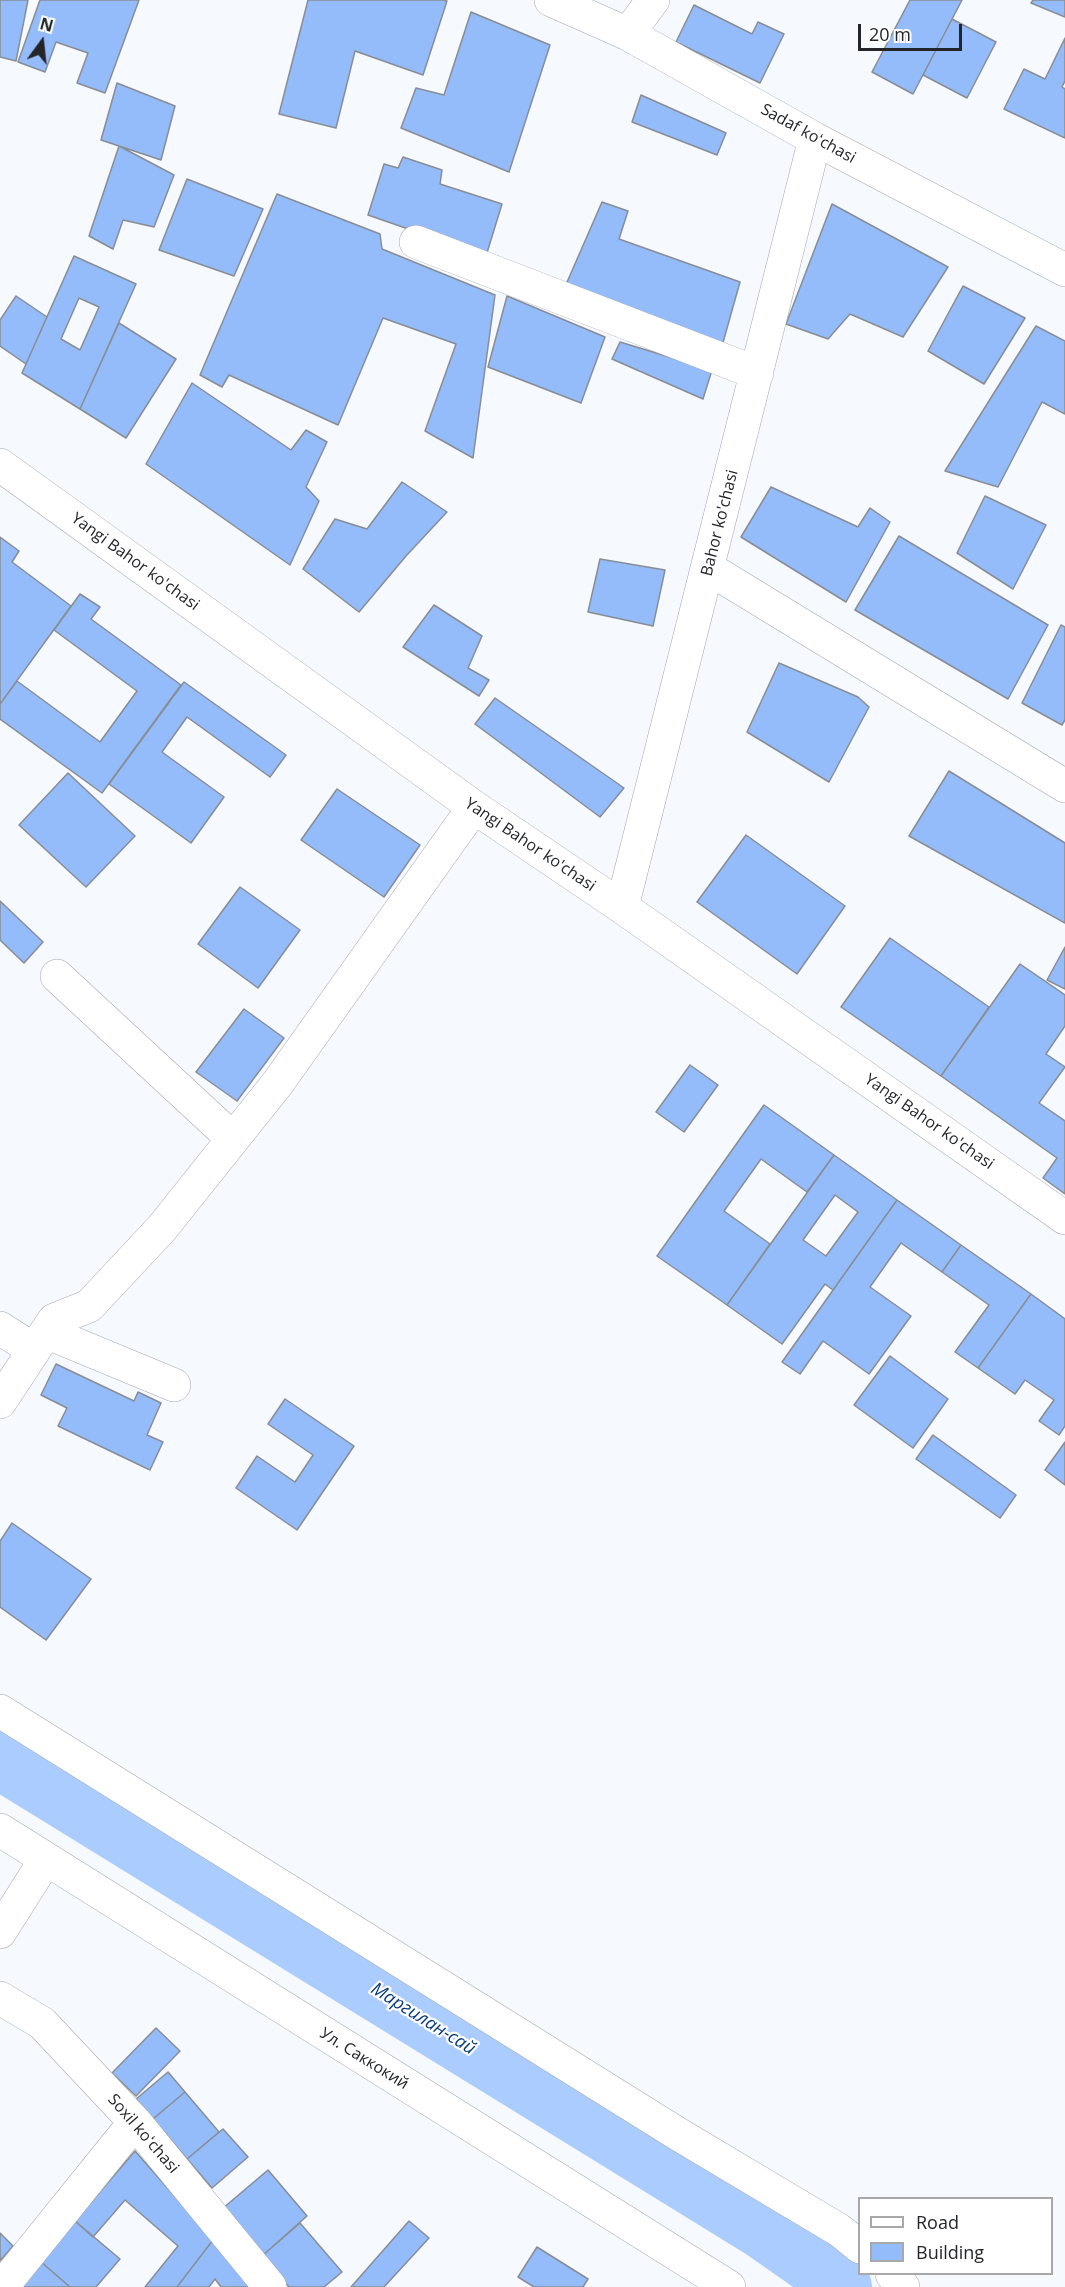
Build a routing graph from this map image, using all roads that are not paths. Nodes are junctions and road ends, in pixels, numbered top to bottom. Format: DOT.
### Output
graph roads {
  1 [pos="551,0"];
  2 [pos="653,0"];
  3 [pos="628,34"];
  4 [pos="815,139"];
  5 [pos="416,242"];
  6 [pos="1065,270"];
  7 [pos="757,374"];
  8 [pos="0,465"];
  9 [pos="708,568"];
  10 [pos="1065,786"];
  11 [pos="474,807"];
  12 [pos="622,907"];
  13 [pos="57,976"];
  14 [pos="233,1139"];
  15 [pos="1065,1218"];
  16 [pos="0,1328"];
  17 [pos="40,1341"];
  18 [pos="174,1385"];
  19 [pos="0,1402"];
  20 [pos="0,1711"];
  21 [pos="0,1830"];
  22 [pos="46,1859"];
  23 [pos="0,1932"];
  24 [pos="0,1998"];
  25 [pos="135,2122"];
  26 [pos="858,2245"];
  27 [pos="893,2275"];
  28 [pos="2,2287"];
  29 [pos="270,2287"];
  30 [pos="729,2287"];
  31 [pos="903,2287"];
  1 -- 3 [label="street, Sadaf koʻchasi"];
  2 -- 3 [label="street"];
  3 -- 4 [label="street, Sadaf koʻchasi"];
  4 -- 6 [label="street, Sadaf koʻchasi"];
  4 -- 7 [label="street, Bahor ko'chasi"];
  5 -- 7 [label="street"];
  7 -- 9 [label="street, Bahor ko'chasi"];
  8 -- 11 [label="street, Yangi Bahor ko'chasi"];
  9 -- 10 [label="street"];
  9 -- 12 [label="street, Bahor ko'chasi"];
  11 -- 12 [label="street, Yangi Bahor ko'chasi"];
  11 -- 14 [label="street"];
  12 -- 15 [label="street, Yangi Bahor ko'chasi"];
  13 -- 14 [label="street"];
  14 -- 17 [label="street"];
  16 -- 17 [label="street"];
  17 -- 18 [label="street"];
  17 -- 19 [label="street"];
  20 -- 26 [label="street"];
  21 -- 22 [label="street, Ул. Саккокий"];
  22 -- 23 [label="street"];
  22 -- 30 [label="street, Ул. Саккокий"];
  24 -- 25 [label="street, Soxil koʻchasi"];
  25 -- 28 [label="street"];
  25 -- 29 [label="street, Soxil koʻchasi"];
  27 -- 31 [label="street"];
}
